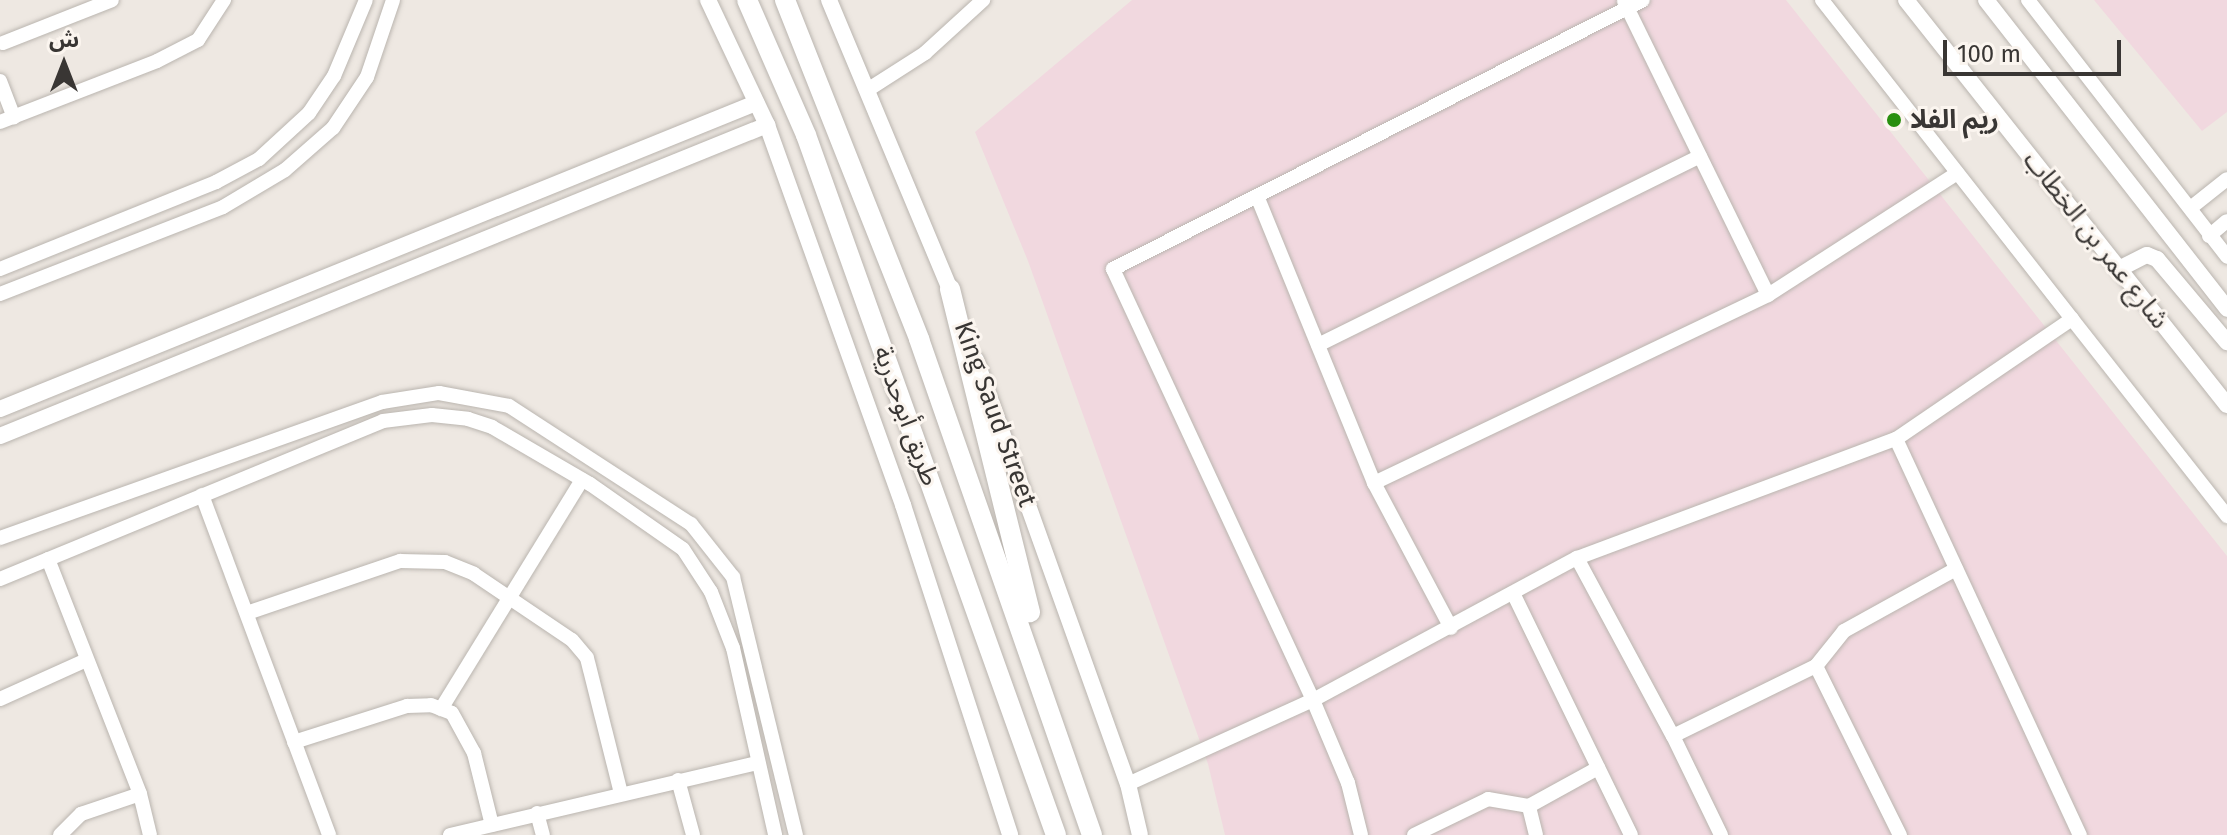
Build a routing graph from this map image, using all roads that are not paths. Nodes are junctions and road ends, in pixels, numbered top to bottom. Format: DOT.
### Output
graph roads {
  1 [pos="68,0"];
  2 [pos="112,0"];
  3 [pos="224,0"];
  4 [pos="366,0"];
  5 [pos="393,0"];
  6 [pos="708,0"];
  7 [pos="747,0"];
  8 [pos="785,0"];
  9 [pos="829,0"];
  10 [pos="983,0"];
  11 [pos="1643,0"];
  12 [pos="1822,0"];
  13 [pos="1906,0"];
  14 [pos="1986,0"];
  15 [pos="2028,0"];
  16 [pos="1625,4"];
  17 [pos="76,16"];
  18 [pos="1,41"];
  19 [pos="0,81"];
  20 [pos="869,89"];
  21 [pos="756,103"];
  22 [pos="7,120"];
  23 [pos="767,125"];
  24 [pos="1700,156"];
  25 [pos="1957,173"];
  26 [pos="2227,179"];
  27 [pos="1257,196"];
  28 [pos="2193,206"];
  29 [pos="2227,221"];
  30 [pos="2209,236"];
  31 [pos="2227,257"];
  32 [pos="0,269"];
  33 [pos="2119,269"];
  34 [pos="950,289"];
  35 [pos="0,294"];
  36 [pos="1768,295"];
  37 [pos="2227,309"];
  38 [pos="2072,319"];
  39 [pos="2227,342"];
  40 [pos="1318,345"];
  41 [pos="2227,405"];
  42 [pos="0,409"];
  43 [pos="0,436"];
  44 [pos="1896,439"];
  45 [pos="582,480"];
  46 [pos="1374,483"];
  47 [pos="202,495"];
  48 [pos="2227,516"];
  49 [pos="0,538"];
  50 [pos="1577,558"];
  51 [pos="48,559"];
  52 [pos="1956,569"];
  53 [pos="0,579"];
  54 [pos="1513,593"];
  55 [pos="510,595"];
  56 [pos="247,613"];
  57 [pos="1451,628"];
  58 [pos="84,661"];
  59 [pos="1816,666"];
  60 [pos="0,699"];
  61 [pos="1313,700"];
  62 [pos="441,709"];
  63 [pos="1056,721"];
  64 [pos="1673,736"];
  65 [pos="294,742"];
  66 [pos="758,763"];
  67 [pos="1598,768"];
  68 [pos="678,780"];
  69 [pos="1128,784"];
  70 [pos="621,793"];
  71 [pos="140,794"];
  72 [pos="1529,806"];
  73 [pos="537,813"];
  74 [pos="492,825"];
  75 [pos="60,835"];
  76 [pos="150,835"];
  77 [pos="329,835"];
  78 [pos="450,835"];
  79 [pos="543,835"];
  80 [pos="693,835"];
  81 [pos="775,835"];
  82 [pos="796,835"];
  83 [pos="1010,835"];
  84 [pos="1056,835"];
  85 [pos="1092,835"];
  86 [pos="1140,835"];
  87 [pos="1361,835"];
  88 [pos="1414,835"];
  89 [pos="1536,835"];
  90 [pos="1631,835"];
  91 [pos="1721,835"];
  92 [pos="1900,835"];
  93 [pos="2080,835"];
  1 -- 17 [label="street"];
  2 -- 17 [label="street"];
  3 -- 22 [label="street"];
  4 -- 32 [label="street"];
  5 -- 35 [label="street"];
  6 -- 21 [label="main road"];
  7 -- 84 [label="highway, طريق أبوحدرية"];
  8 -- 63 [label="highway, طريق أبوحدرية"];
  9 -- 20 [label="main road, King Saud Street"];
  10 -- 20 [label="street"];
  11 -- 16 [label="street"];
  12 -- 25 [label="street"];
  13 -- 33 [label="main road, شارع عمر بن الخطاب"];
  14 -- 37 [label="main road"];
  15 -- 28 [label="street"];
  16 -- 24 [label="street"];
  16 -- 27 [label="street"];
  17 -- 18 [label="street"];
  19 -- 22 [label="street"];
  20 -- 34 [label="main road, King Saud Street"];
  21 -- 23 [label="main road"];
  21 -- 42 [label="main road"];
  23 -- 43 [label="main road"];
  23 -- 83 [label="main road"];
  24 -- 36 [label="street"];
  24 -- 40 [label="street"];
  25 -- 36 [label="street"];
  25 -- 38 [label="street"];
  26 -- 28 [label="street"];
  27 -- 40 [label="street"];
  27 -- 61 [label="street"];
  28 -- 30 [label="street"];
  29 -- 30 [label="street"];
  30 -- 31 [label="street"];
  33 -- 39 [label="main road"];
  33 -- 41 [label="main road, شارع عمر بن الخطاب"];
  34 -- 63 [label="highway"];
  34 -- 69 [label="main road, King Saud Street"];
  36 -- 46 [label="street"];
  38 -- 44 [label="street"];
  38 -- 48 [label="street"];
  40 -- 46 [label="street"];
  44 -- 50 [label="street"];
  44 -- 52 [label="street"];
  45 -- 47 [label="street"];
  45 -- 55 [label="street"];
  45 -- 66 [label="street"];
  46 -- 57 [label="street"];
  47 -- 51 [label="street"];
  47 -- 56 [label="street"];
  49 -- 82 [label="street"];
  50 -- 54 [label="street"];
  50 -- 64 [label="street"];
  51 -- 53 [label="street"];
  51 -- 58 [label="street"];
  52 -- 59 [label="street"];
  52 -- 93 [label="street"];
  54 -- 57 [label="street"];
  54 -- 67 [label="street"];
  55 -- 56 [label="street"];
  55 -- 62 [label="street"];
  55 -- 70 [label="street"];
  56 -- 65 [label="street"];
  57 -- 61 [label="street"];
  58 -- 60 [label="street"];
  58 -- 71 [label="street"];
  59 -- 64 [label="street"];
  59 -- 92 [label="street"];
  61 -- 69 [label="street"];
  61 -- 87 [label="street"];
  62 -- 65 [label="street"];
  62 -- 74 [label="street"];
  63 -- 85 [label="highway, طريق أبوحدرية"];
  64 -- 91 [label="street"];
  65 -- 77 [label="street"];
  66 -- 68 [label="street"];
  66 -- 81 [label="street"];
  67 -- 72 [label="street"];
  67 -- 90 [label="street"];
  68 -- 70 [label="street"];
  68 -- 80 [label="street"];
  69 -- 86 [label="main road, King Saud Street"];
  70 -- 73 [label="street"];
  71 -- 75 [label="street"];
  71 -- 76 [label="street"];
  72 -- 88 [label="street"];
  72 -- 89 [label="street"];
  73 -- 74 [label="street"];
  73 -- 79 [label="street"];
  74 -- 78 [label="street"];
}
